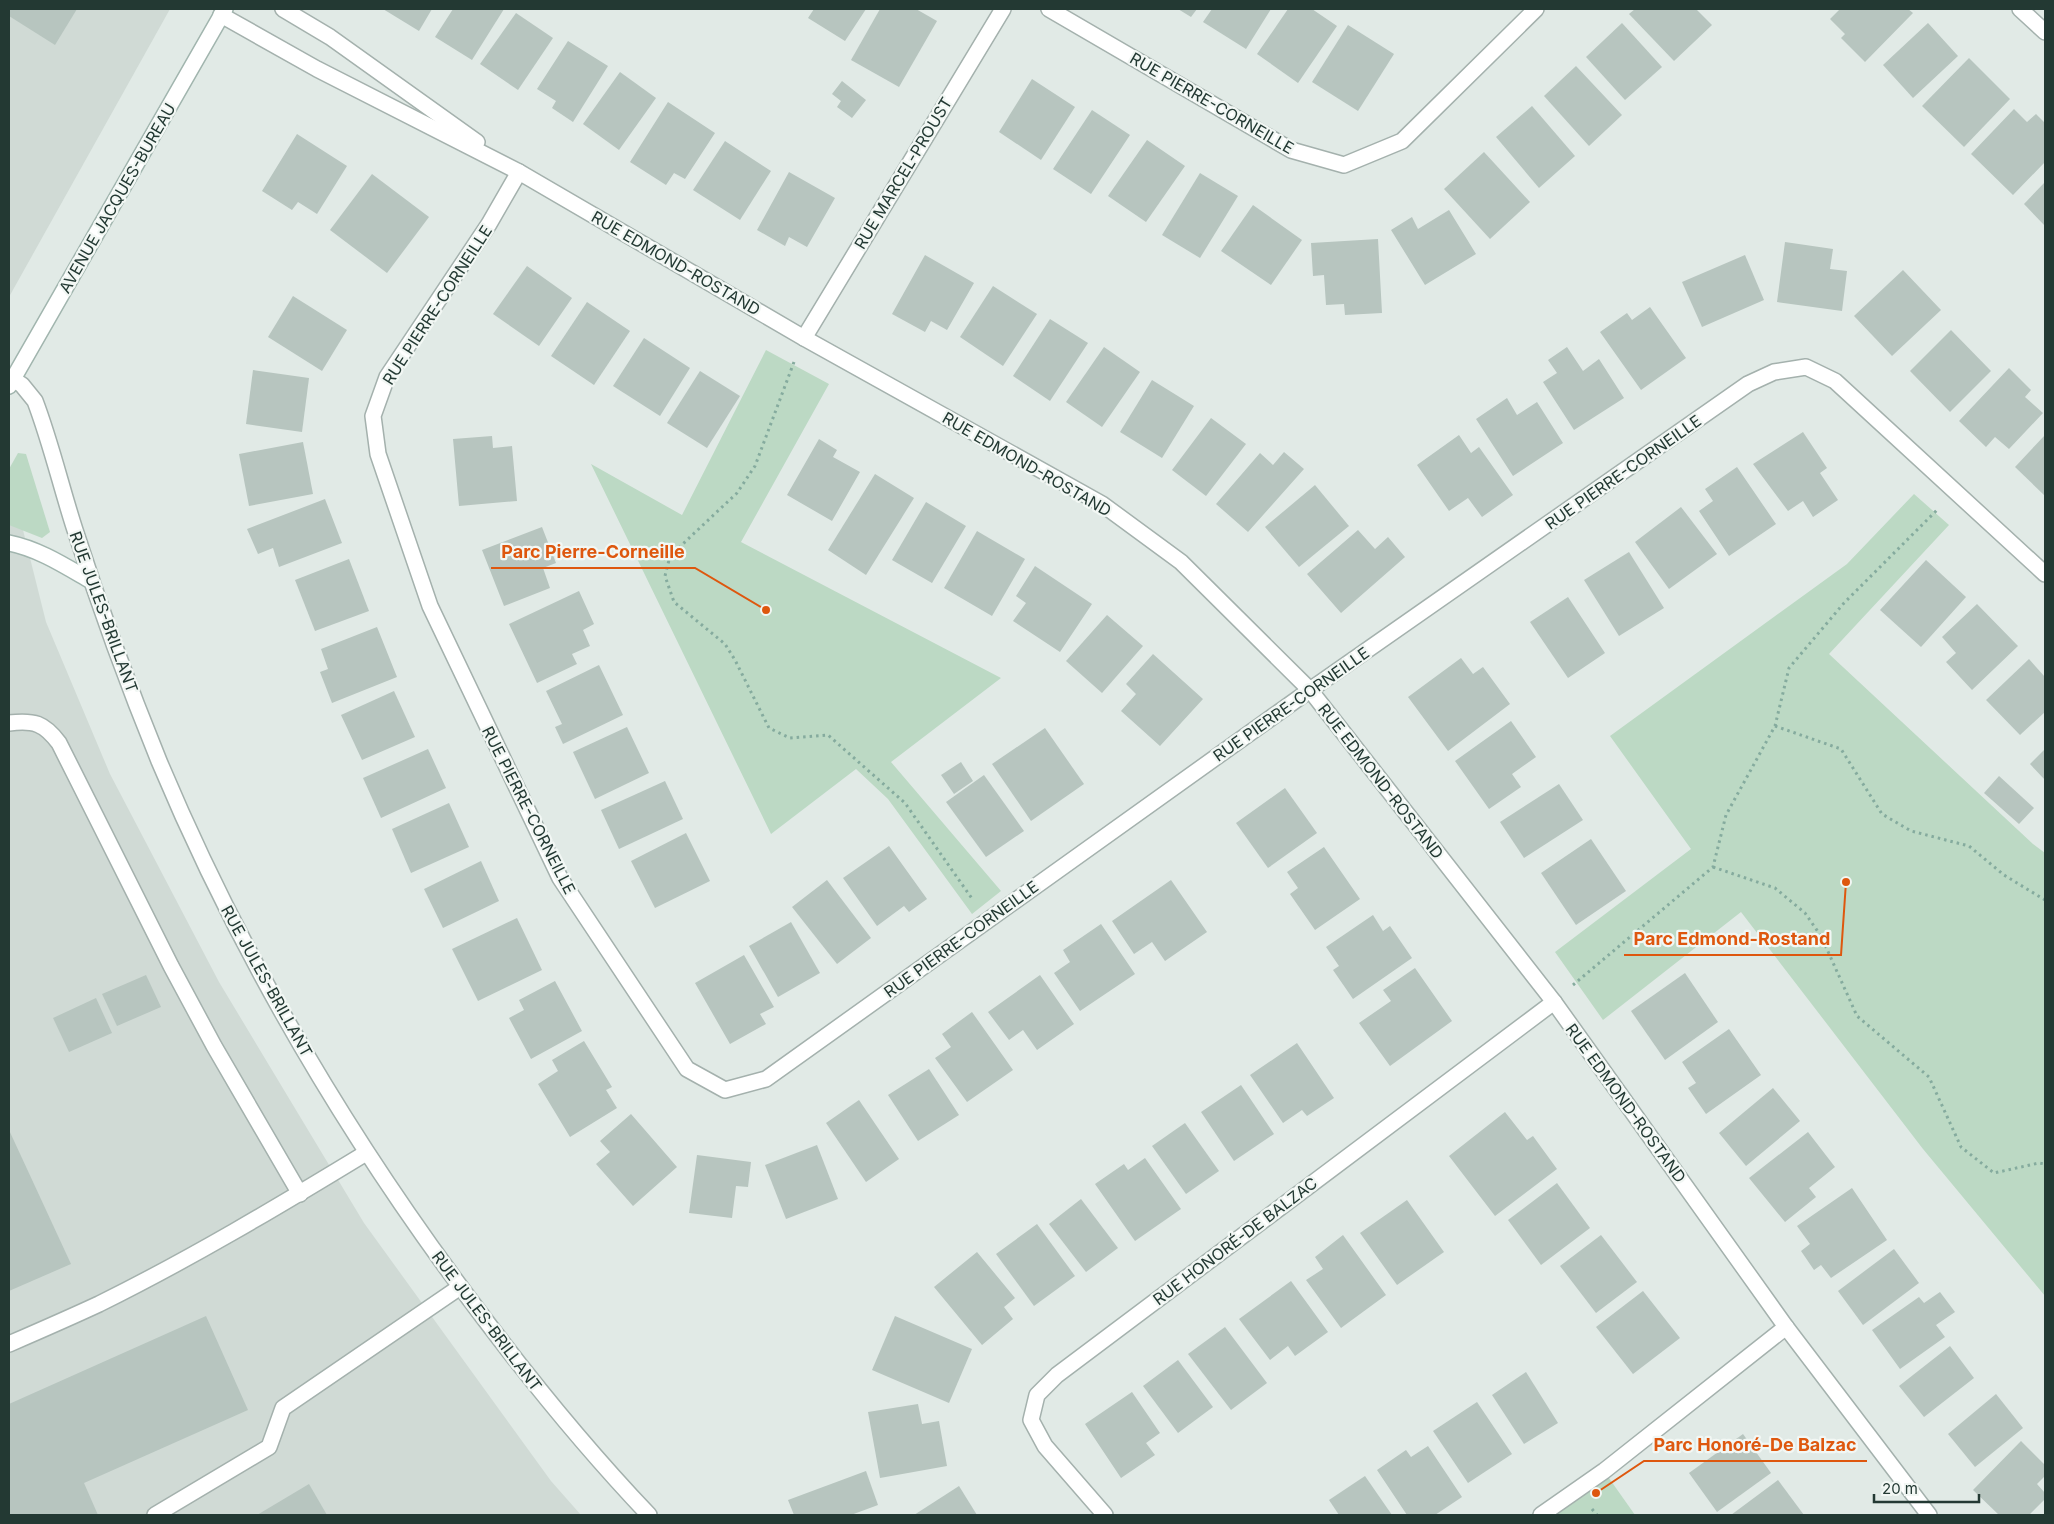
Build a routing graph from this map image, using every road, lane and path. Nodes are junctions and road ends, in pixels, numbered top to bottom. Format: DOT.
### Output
graph roads {
  1 [pos="283,9"];
  2 [pos="1003,9"];
  3 [pos="1049,9"];
  4 [pos="1536,9"];
  5 [pos="2020,9"];
  6 [pos="223,12"];
  7 [pos="2045,32"];
  8 [pos="519,172"];
  9 [pos="804,338"];
  10 [pos="11,383"];
  11 [pos="1956,491"];
  12 [pos="9,543"];
  13 [pos="2045,574"];
  14 [pos="91,580"];
  15 [pos="1310,690"];
  16 [pos="9,723"];
  17 [pos="1775,726"];
  18 [pos="1713,867"];
  19 [pos="2045,900"];
  20 [pos="987,921"];
  21 [pos="1554,1002"];
  22 [pos="366,1153"];
  23 [pos="2045,1164"];
  24 [pos="300,1194"];
  25 [pos="460,1287"];
  26 [pos="1786,1327"];
  27 [pos="9,1344"];
  28 [pos="155,1515"];
  29 [pos="649,1515"];
  30 [pos="1105,1515"];
  31 [pos="1541,1515"];
  32 [pos="1929,1515"];
  1 -- 8 [label="street, RUE EDMOND-ROSTAND"];
  2 -- 9 [label="street, RUE MARCEL-PROUST"];
  3 -- 4 [label="street, RUE PIERRE-CORNEILLE"];
  5 -- 7 [label="street"];
  6 -- 8 [label="street, RUE EDMOND-ROSTAND"];
  6 -- 10 [label="street, AVENUE JACQUES-BUREAU"];
  8 -- 9 [label="street, RUE EDMOND-ROSTAND"];
  8 -- 20 [label="street, RUE PIERRE-CORNEILLE"];
  9 -- 15 [label="street, RUE EDMOND-ROSTAND"];
  9 -- 20 [label="path"];
  10 -- 14 [label="street, RUE JULES-BRILLANT"];
  11 -- 13 [label="street, RUE PIERRE-CORNEILLE"];
  11 -- 15 [label="street, RUE PIERRE-CORNEILLE"];
  11 -- 17 [label="path"];
  12 -- 14 [label="street"];
  14 -- 22 [label="street, RUE JULES-BRILLANT"];
  15 -- 20 [label="street, RUE PIERRE-CORNEILLE"];
  15 -- 21 [label="street, RUE EDMOND-ROSTAND"];
  16 -- 24 [label="street"];
  17 -- 18 [label="path"];
  17 -- 19 [label="path"];
  18 -- 21 [label="path"];
  18 -- 23 [label="path"];
  21 -- 26 [label="street, RUE EDMOND-ROSTAND"];
  21 -- 30 [label="street, RUE HONORÉ-DE BALZAC"];
  22 -- 24 [label="street"];
  22 -- 25 [label="street, RUE JULES-BRILLANT"];
  24 -- 27 [label="street"];
  25 -- 28 [label="street"];
  25 -- 29 [label="street, RUE JULES-BRILLANT"];
  26 -- 31 [label="street"];
  26 -- 32 [label="street, RUE EDMOND-ROSTAND"];
}
